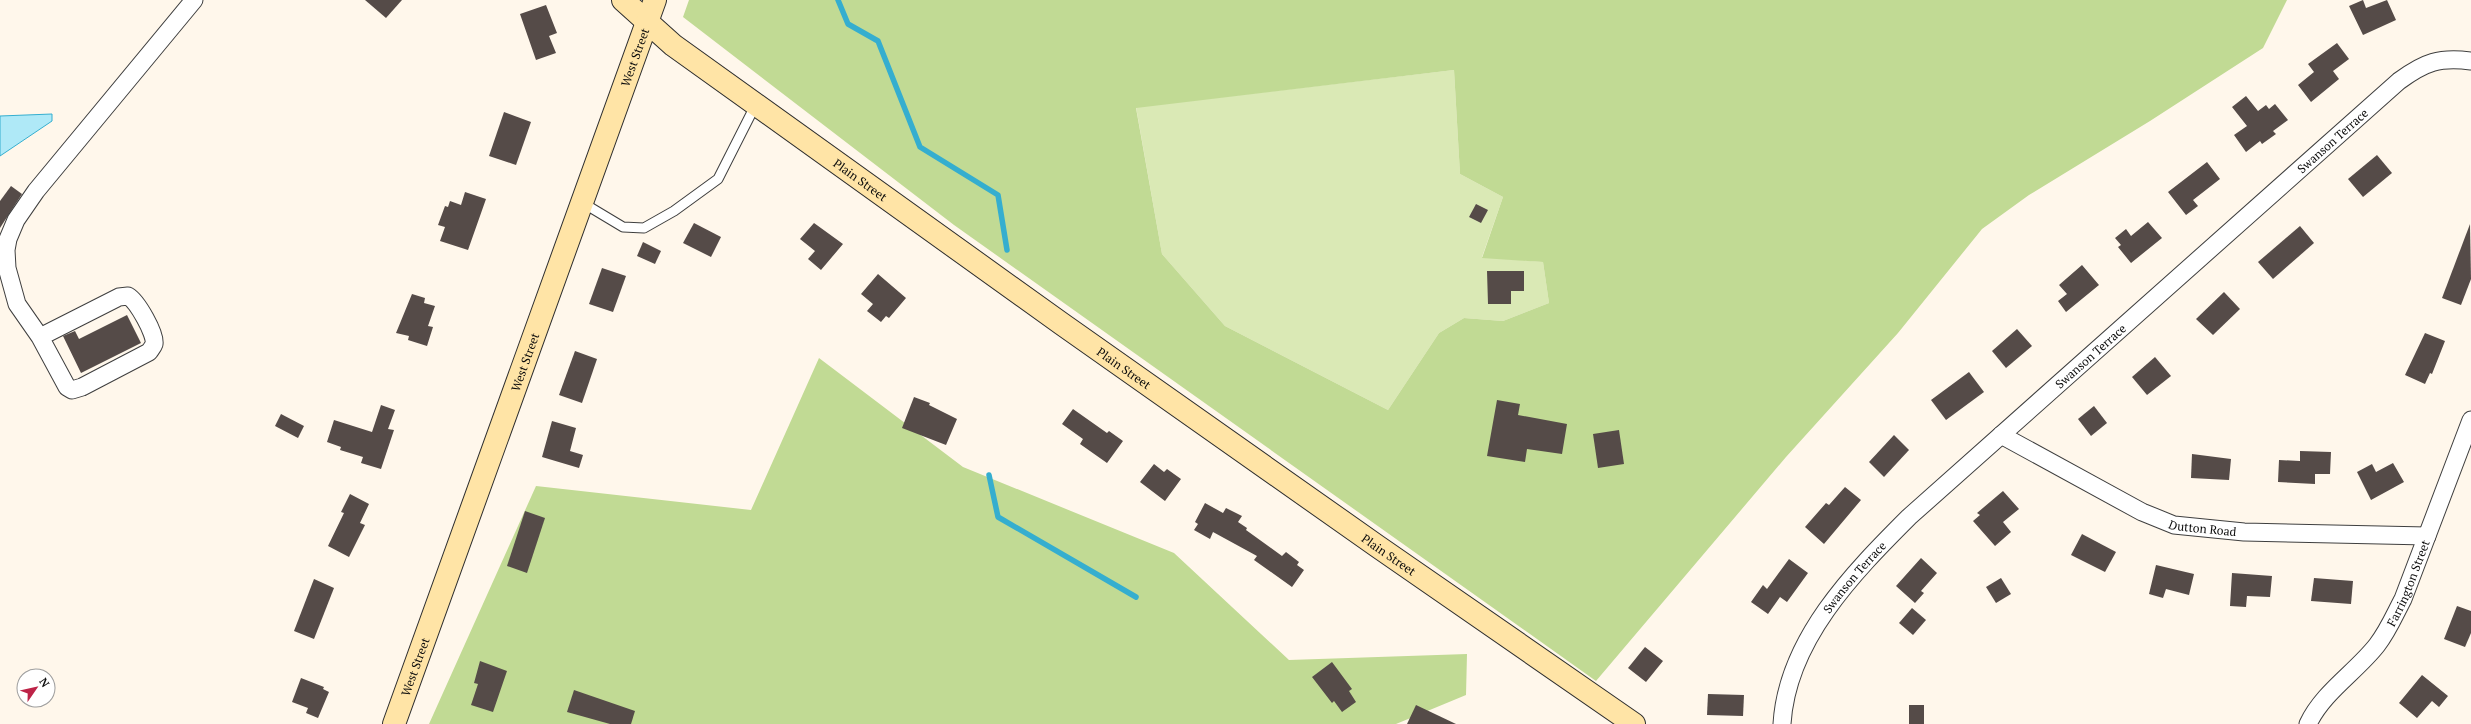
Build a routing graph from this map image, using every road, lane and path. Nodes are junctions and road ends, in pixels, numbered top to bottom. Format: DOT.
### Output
graph roads {
  1 [pos="194,0"];
  2 [pos="622,0"];
  3 [pos="655,0"];
  4 [pos="646,23"];
  5 [pos="2471,61"];
  6 [pos="756,103"];
  7 [pos="583,203"];
  8 [pos="40,337"];
  9 [pos="2471,420"];
  10 [pos="2000,435"];
  11 [pos="2427,536"];
  12 [pos="394,724"];
  13 [pos="1634,724"];
  14 [pos="1782,724"];
  15 [pos="2308,724"];
  1 -- 8 [label="street"];
  2 -- 4 [label="street, Plain Street"];
  3 -- 4 [label="street, West Street"];
  4 -- 6 [label="street, Plain Street"];
  4 -- 7 [label="street, West Street"];
  5 -- 10 [label="street, Swanson Terrace"];
  6 -- 7 [label="lane"];
  6 -- 13 [label="street, Plain Street"];
  7 -- 12 [label="street, West Street"];
  8 -- 8 [label="street"];
  9 -- 11 [label="street, Farrington Street"];
  10 -- 11 [label="street, Dutton Road"];
  10 -- 14 [label="street, Swanson Terrace"];
  11 -- 15 [label="street, Farrington Street"];
}
